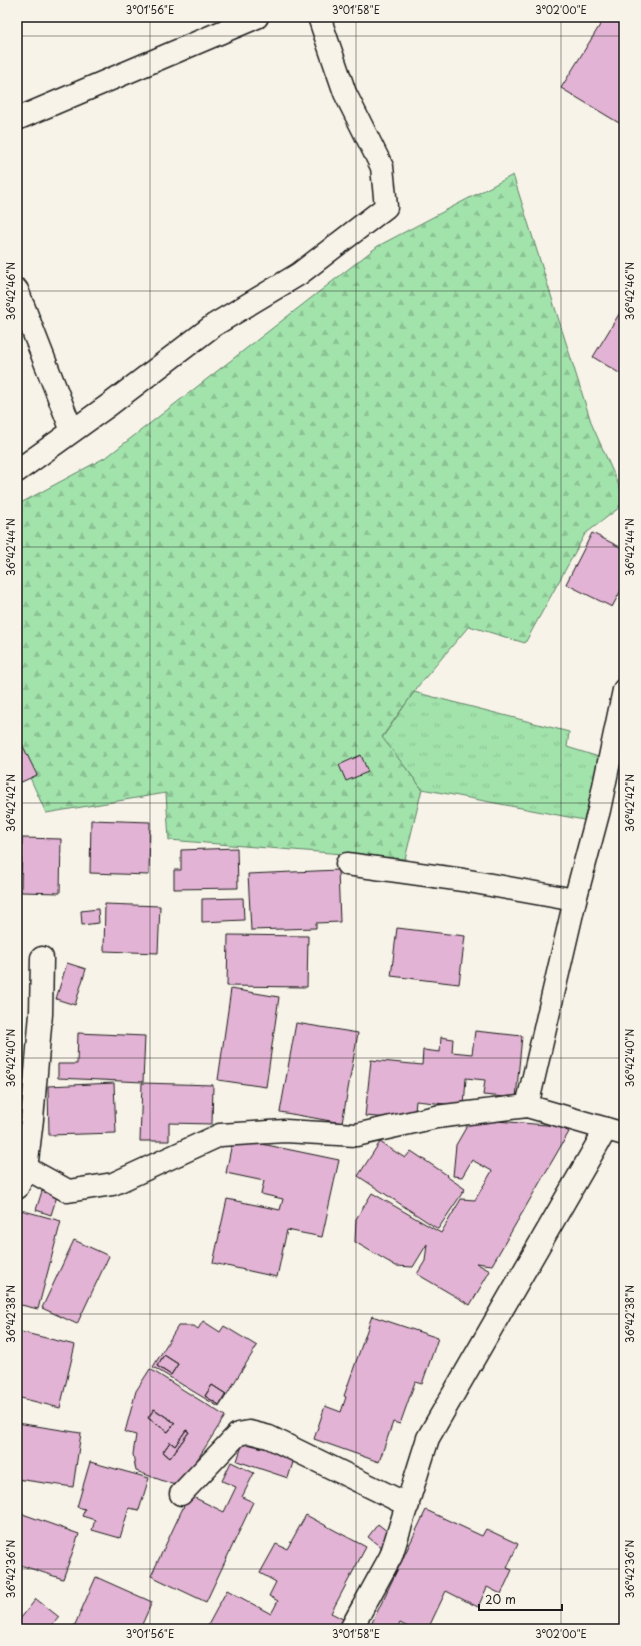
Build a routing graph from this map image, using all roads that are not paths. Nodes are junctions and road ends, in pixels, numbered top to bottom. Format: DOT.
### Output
graph roads {
  1 [pos="257,17"];
  2 [pos="319,17"];
  3 [pos="17,119"];
  4 [pos="17,290"];
  5 [pos="72,431"];
  6 [pos="17,470"];
  7 [pos="624,690"];
  8 [pos="347,864"];
  9 [pos="575,900"];
  10 [pos="42,958"];
  11 [pos="527,1106"];
  12 [pos="615,1132"];
  13 [pos="20,1173"];
  14 [pos="181,1494"];
  15 [pos="408,1505"];
  16 [pos="351,1629"];
  1 -- 3 [label="street"];
  2 -- 5 [label="street"];
  4 -- 5 [label="street"];
  5 -- 6 [label="street"];
  7 -- 9 [label="street"];
  8 -- 9 [label="street"];
  9 -- 11 [label="street"];
  10 -- 13 [label="street"];
  11 -- 12 [label="street"];
  11 -- 13 [label="street"];
  12 -- 15 [label="street"];
  14 -- 15 [label="street"];
  15 -- 16 [label="street"];
}
